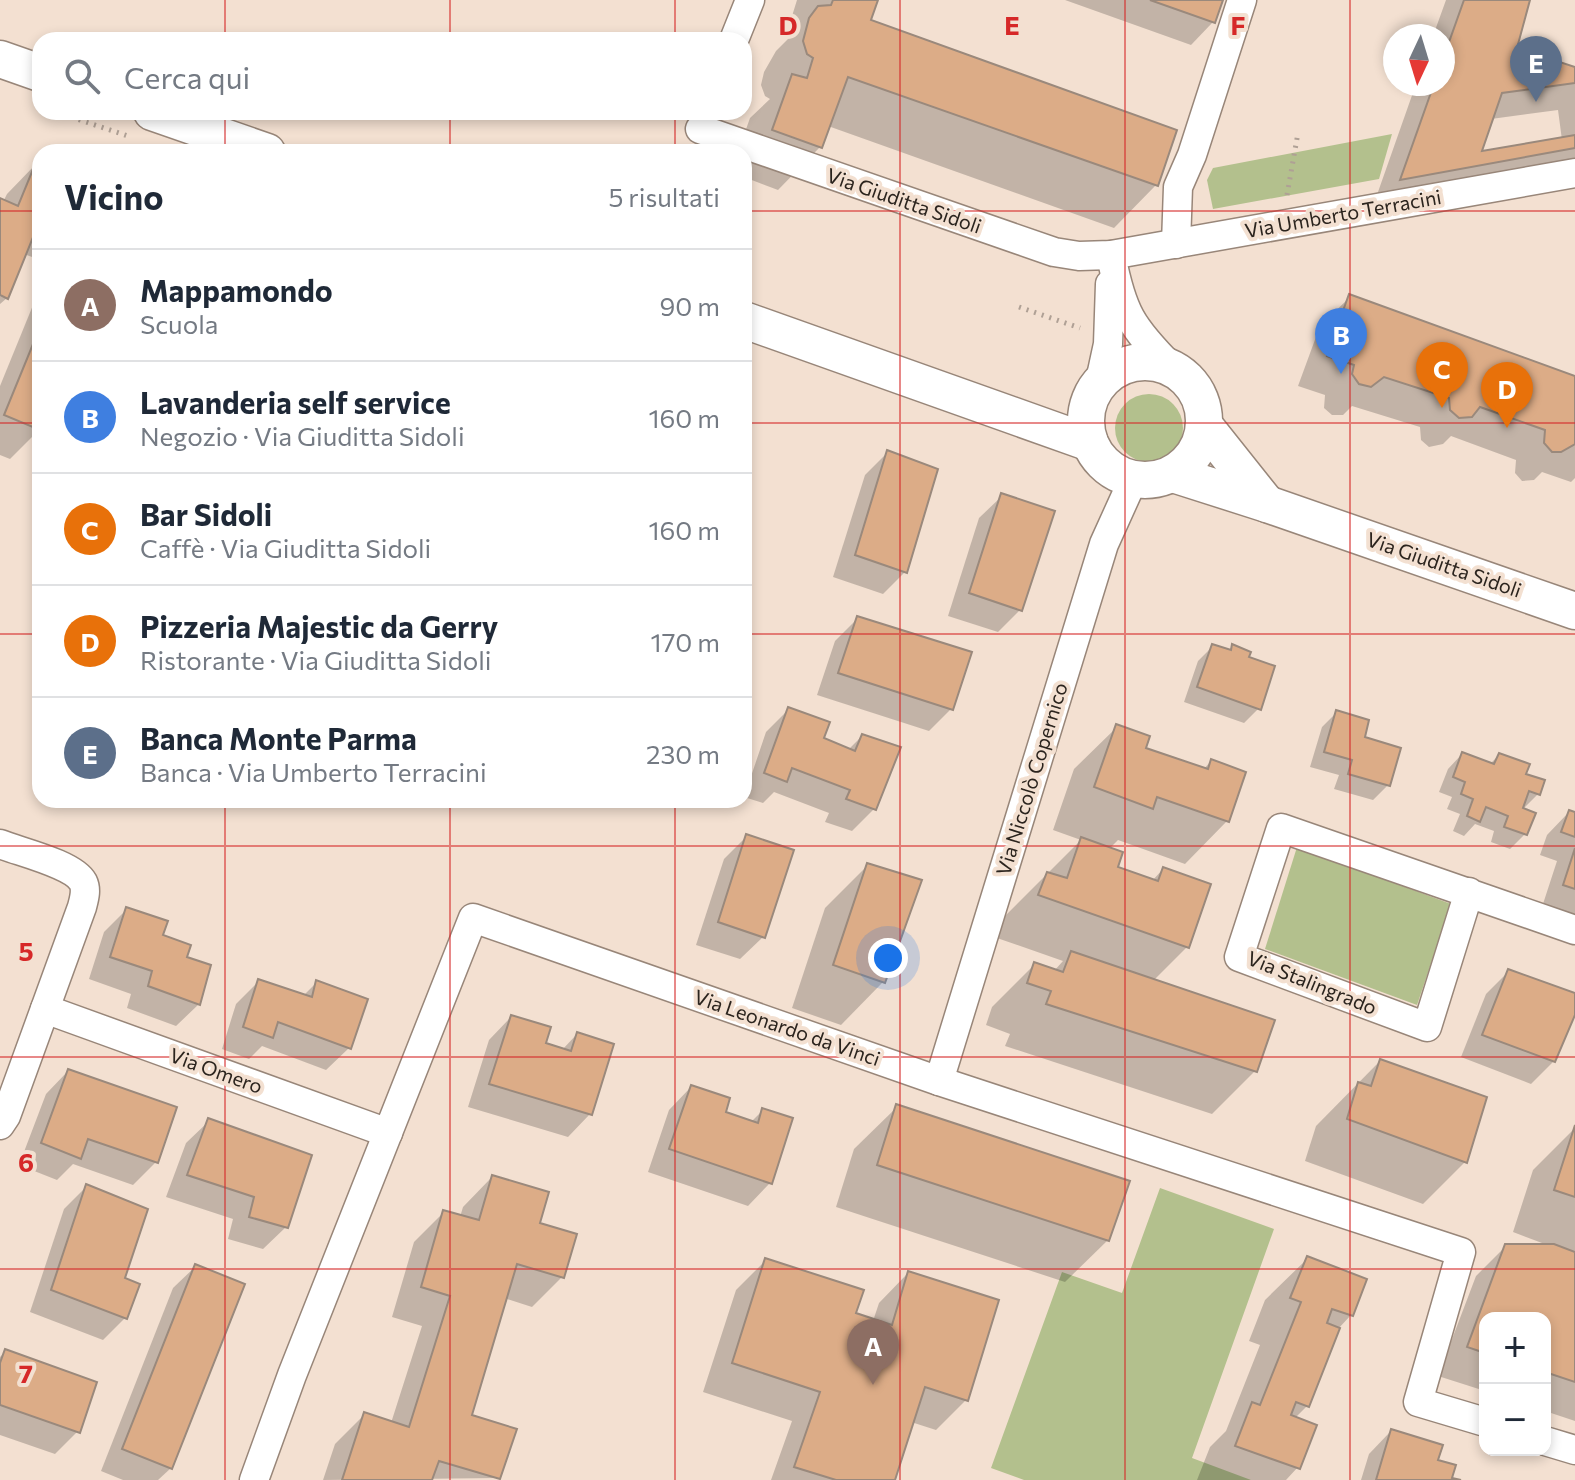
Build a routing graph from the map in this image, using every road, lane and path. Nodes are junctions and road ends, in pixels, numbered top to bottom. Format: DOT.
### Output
graph roads {
  1 [pos="750,0"];
  2 [pos="1242,0"];
  3 [pos="737,32"];
  4 [pos="0,59"];
  5 [pos="32,70"];
  6 [pos="111,120"];
  7 [pos="145,125"];
  8 [pos="699,131"];
  9 [pos="231,144"];
  10 [pos="737,144"];
  11 [pos="752,149"];
  12 [pos="1575,173"];
  13 [pos="1176,244"];
  14 [pos="1111,255"];
  15 [pos="752,323"];
  16 [pos="1172,368"];
  17 [pos="1094,393"];
  18 [pos="1007,414"];
  19 [pos="1204,425"];
  20 [pos="1090,443"];
  21 [pos="1173,474"];
  22 [pos="1133,480"];
  23 [pos="1267,504"];
  24 [pos="1575,611"];
  25 [pos="0,844"];
  26 [pos="1469,892"];
  27 [pos="1575,930"];
  28 [pos="45,1009"];
  29 [pos="939,1081"];
  30 [pos="0,1125"];
  31 [pos="388,1133"];
  32 [pos="1479,1420"];
  33 [pos="1551,1443"];
  34 [pos="1575,1450"];
  35 [pos="254,1480"];
  1 -- 3 [label="street"];
  2 -- 13 [label="street"];
  4 -- 5 [label="street"];
  6 -- 7 [label="path"];
  7 -- 9 [label="street"];
  8 -- 10 [label="street, Via Giuditta Sidoli"];
  11 -- 14 [label="street, Via Giuditta Sidoli"];
  12 -- 13 [label="street, Via Umberto Terracini"];
  13 -- 14 [label="street, Via Umberto Terracini"];
  14 -- 16 [label="street"];
  14 -- 17 [label="street"];
  15 -- 18 [label="street"];
  16 -- 17 [label="street"];
  16 -- 19 [label="street"];
  17 -- 18 [label="street"];
  17 -- 20 [label="street"];
  18 -- 20 [label="street"];
  19 -- 21 [label="street"];
  19 -- 23 [label="street"];
  20 -- 22 [label="street"];
  21 -- 22 [label="street, Via Giuditta Sidoli"];
  21 -- 23 [label="street, Via Giuditta Sidoli"];
  22 -- 29 [label="street, Via Niccolò Copernico"];
  23 -- 24 [label="street, Via Giuditta Sidoli"];
  25 -- 28 [label="street"];
  26 -- 26 [label="street, Via Stalingrado"];
  26 -- 27 [label="street, Via Stalingrado"];
  28 -- 30 [label="street"];
  28 -- 31 [label="street, Via Omero"];
  29 -- 31 [label="street, Via Leonardo da Vinci"];
  29 -- 32 [label="street, Via Leonardo da Vinci"];
  31 -- 35 [label="street, Via Leonardo da Vinci"];
  33 -- 34 [label="street"];
}
